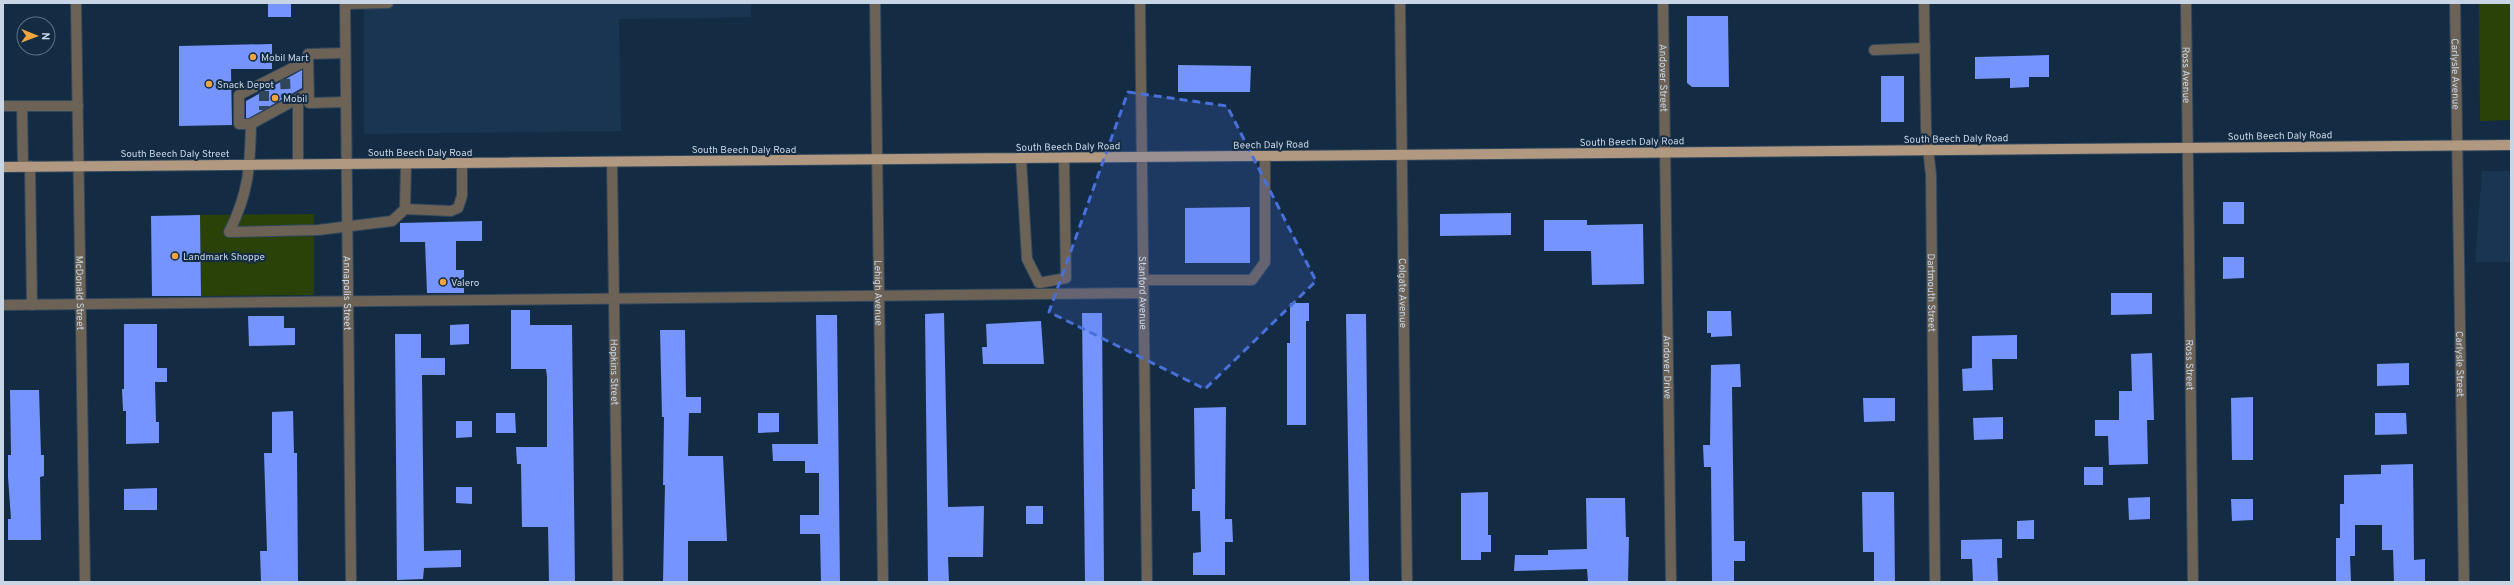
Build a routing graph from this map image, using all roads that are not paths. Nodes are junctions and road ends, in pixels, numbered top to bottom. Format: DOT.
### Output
graph roads {
  1 [pos="76,3"];
  2 [pos="388,3"];
  3 [pos="875,3"];
  4 [pos="1140,3"];
  5 [pos="1400,3"];
  6 [pos="1663,3"];
  7 [pos="1924,3"];
  8 [pos="2186,3"];
  9 [pos="2456,3"];
  10 [pos="345,4"];
  11 [pos="1925,48"];
  12 [pos="1874,50"];
  13 [pos="345,54"];
  14 [pos="308,60"];
  15 [pos="308,94"];
  16 [pos="298,99"];
  17 [pos="346,102"];
  18 [pos="3,106"];
  19 [pos="22,106"];
  20 [pos="78,106"];
  21 [pos="251,124"];
  22 [pos="2457,145"];
  23 [pos="2511,145"];
  24 [pos="2187,148"];
  25 [pos="1929,149"];
  26 [pos="1665,153"];
  27 [pos="1402,155"];
  28 [pos="1265,156"];
  29 [pos="1142,157"];
  30 [pos="1021,158"];
  31 [pos="1064,158"];
  32 [pos="877,160"];
  33 [pos="612,162"];
  34 [pos="298,164"];
  35 [pos="346,164"];
  36 [pos="406,164"];
  37 [pos="462,164"];
  38 [pos="250,165"];
  39 [pos="26,166"];
  40 [pos="78,166"];
  41 [pos="3,167"];
  42 [pos="405,209"];
  43 [pos="347,225"];
  44 [pos="1143,280"];
  45 [pos="1143,293"];
  46 [pos="879,297"];
  47 [pos="614,298"];
  48 [pos="348,302"];
  49 [pos="81,304"];
  50 [pos="3,305"];
  51 [pos="32,305"];
  52 [pos="85,582"];
  53 [pos="351,582"];
  54 [pos="618,582"];
  55 [pos="883,582"];
  56 [pos="1147,582"];
  57 [pos="1407,582"];
  58 [pos="1671,582"];
  59 [pos="1935,582"];
  60 [pos="2193,582"];
  61 [pos="2464,582"];
  1 -- 20 [label="street, McDonald Street"];
  2 -- 10 [label="street"];
  3 -- 32 [label="street, Lehigh Avenue"];
  4 -- 29 [label="street, Stanford Avenue"];
  5 -- 27 [label="street, Colgate Avenue"];
  6 -- 26 [label="street, Andover Street"];
  7 -- 11 [label="street, Dartmouth Street"];
  8 -- 24 [label="street, Ross Avenue"];
  9 -- 22 [label="street, Carlysle Avenue"];
  10 -- 13 [label="street, Annapolis Street"];
  11 -- 12 [label="street"];
  11 -- 25 [label="street, Dartmouth Street"];
  13 -- 14 [label="street"];
  13 -- 17 [label="street, Annapolis Street"];
  14 -- 15 [label="street"];
  14 -- 21 [label="street"];
  15 -- 16 [label="street"];
  15 -- 17 [label="street"];
  16 -- 21 [label="street"];
  16 -- 34 [label="street"];
  17 -- 35 [label="street, Annapolis Street"];
  18 -- 19 [label="street"];
  19 -- 20 [label="street"];
  19 -- 39 [label="street"];
  20 -- 40 [label="street, McDonald Street"];
  21 -- 38 [label="street"];
  22 -- 23 [label="main road, South Beech Daly Road"];
  22 -- 24 [label="main road, South Beech Daly Road"];
  22 -- 61 [label="street, Carlysle Street"];
  24 -- 25 [label="main road, South Beech Daly Road"];
  24 -- 60 [label="street, Ross Street"];
  25 -- 26 [label="main road, South Beech Daly Road"];
  25 -- 59 [label="street, Dartmouth Street"];
  26 -- 27 [label="main road, South Beech Daly Road"];
  26 -- 58 [label="street, Andover Drive"];
  27 -- 28 [label="main road, Beech Daly Road"];
  27 -- 57 [label="street, Colgate Avenue"];
  28 -- 29 [label="main road, Beech Daly Road"];
  28 -- 44 [label="street"];
  29 -- 31 [label="main road, South Beech Daly Road"];
  29 -- 44 [label="street, Stanford Avenue"];
  30 -- 31 [label="main road, South Beech Daly Road"];
  30 -- 31 [label="street"];
  30 -- 32 [label="main road, South Beech Daly Road"];
  32 -- 33 [label="main road, South Beech Daly Road"];
  32 -- 46 [label="street, Lehigh Avenue"];
  33 -- 37 [label="main road, South Beech Daly Road"];
  33 -- 47 [label="street, Hopkins Street"];
  34 -- 35 [label="main road, South Beech Daly Street"];
  34 -- 38 [label="main road, South Beech Daly Street"];
  35 -- 36 [label="main road, South Beech Daly Road"];
  35 -- 43 [label="street, Annapolis Street"];
  36 -- 37 [label="main road, South Beech Daly Road"];
  36 -- 42 [label="street"];
  37 -- 42 [label="street"];
  38 -- 40 [label="main road, South Beech Daly Street"];
  38 -- 43 [label="street"];
  39 -- 40 [label="main road, South Beech Daly Street"];
  39 -- 41 [label="main road, South Beech Daly Street"];
  39 -- 51 [label="street"];
  40 -- 49 [label="street, McDonald Street"];
  42 -- 43 [label="street"];
  43 -- 48 [label="street, Annapolis Street"];
  44 -- 45 [label="street, Stanford Avenue"];
  45 -- 46 [label="street"];
  45 -- 56 [label="street, Stanford Avenue"];
  46 -- 47 [label="street"];
  46 -- 55 [label="street, Lehigh Avenue"];
  47 -- 48 [label="street"];
  47 -- 54 [label="street, Hopkins Street"];
  48 -- 49 [label="street"];
  48 -- 53 [label="street, Annapolis Street"];
  49 -- 51 [label="street"];
  49 -- 52 [label="street, McDonald Street"];
  50 -- 51 [label="street"];
}
